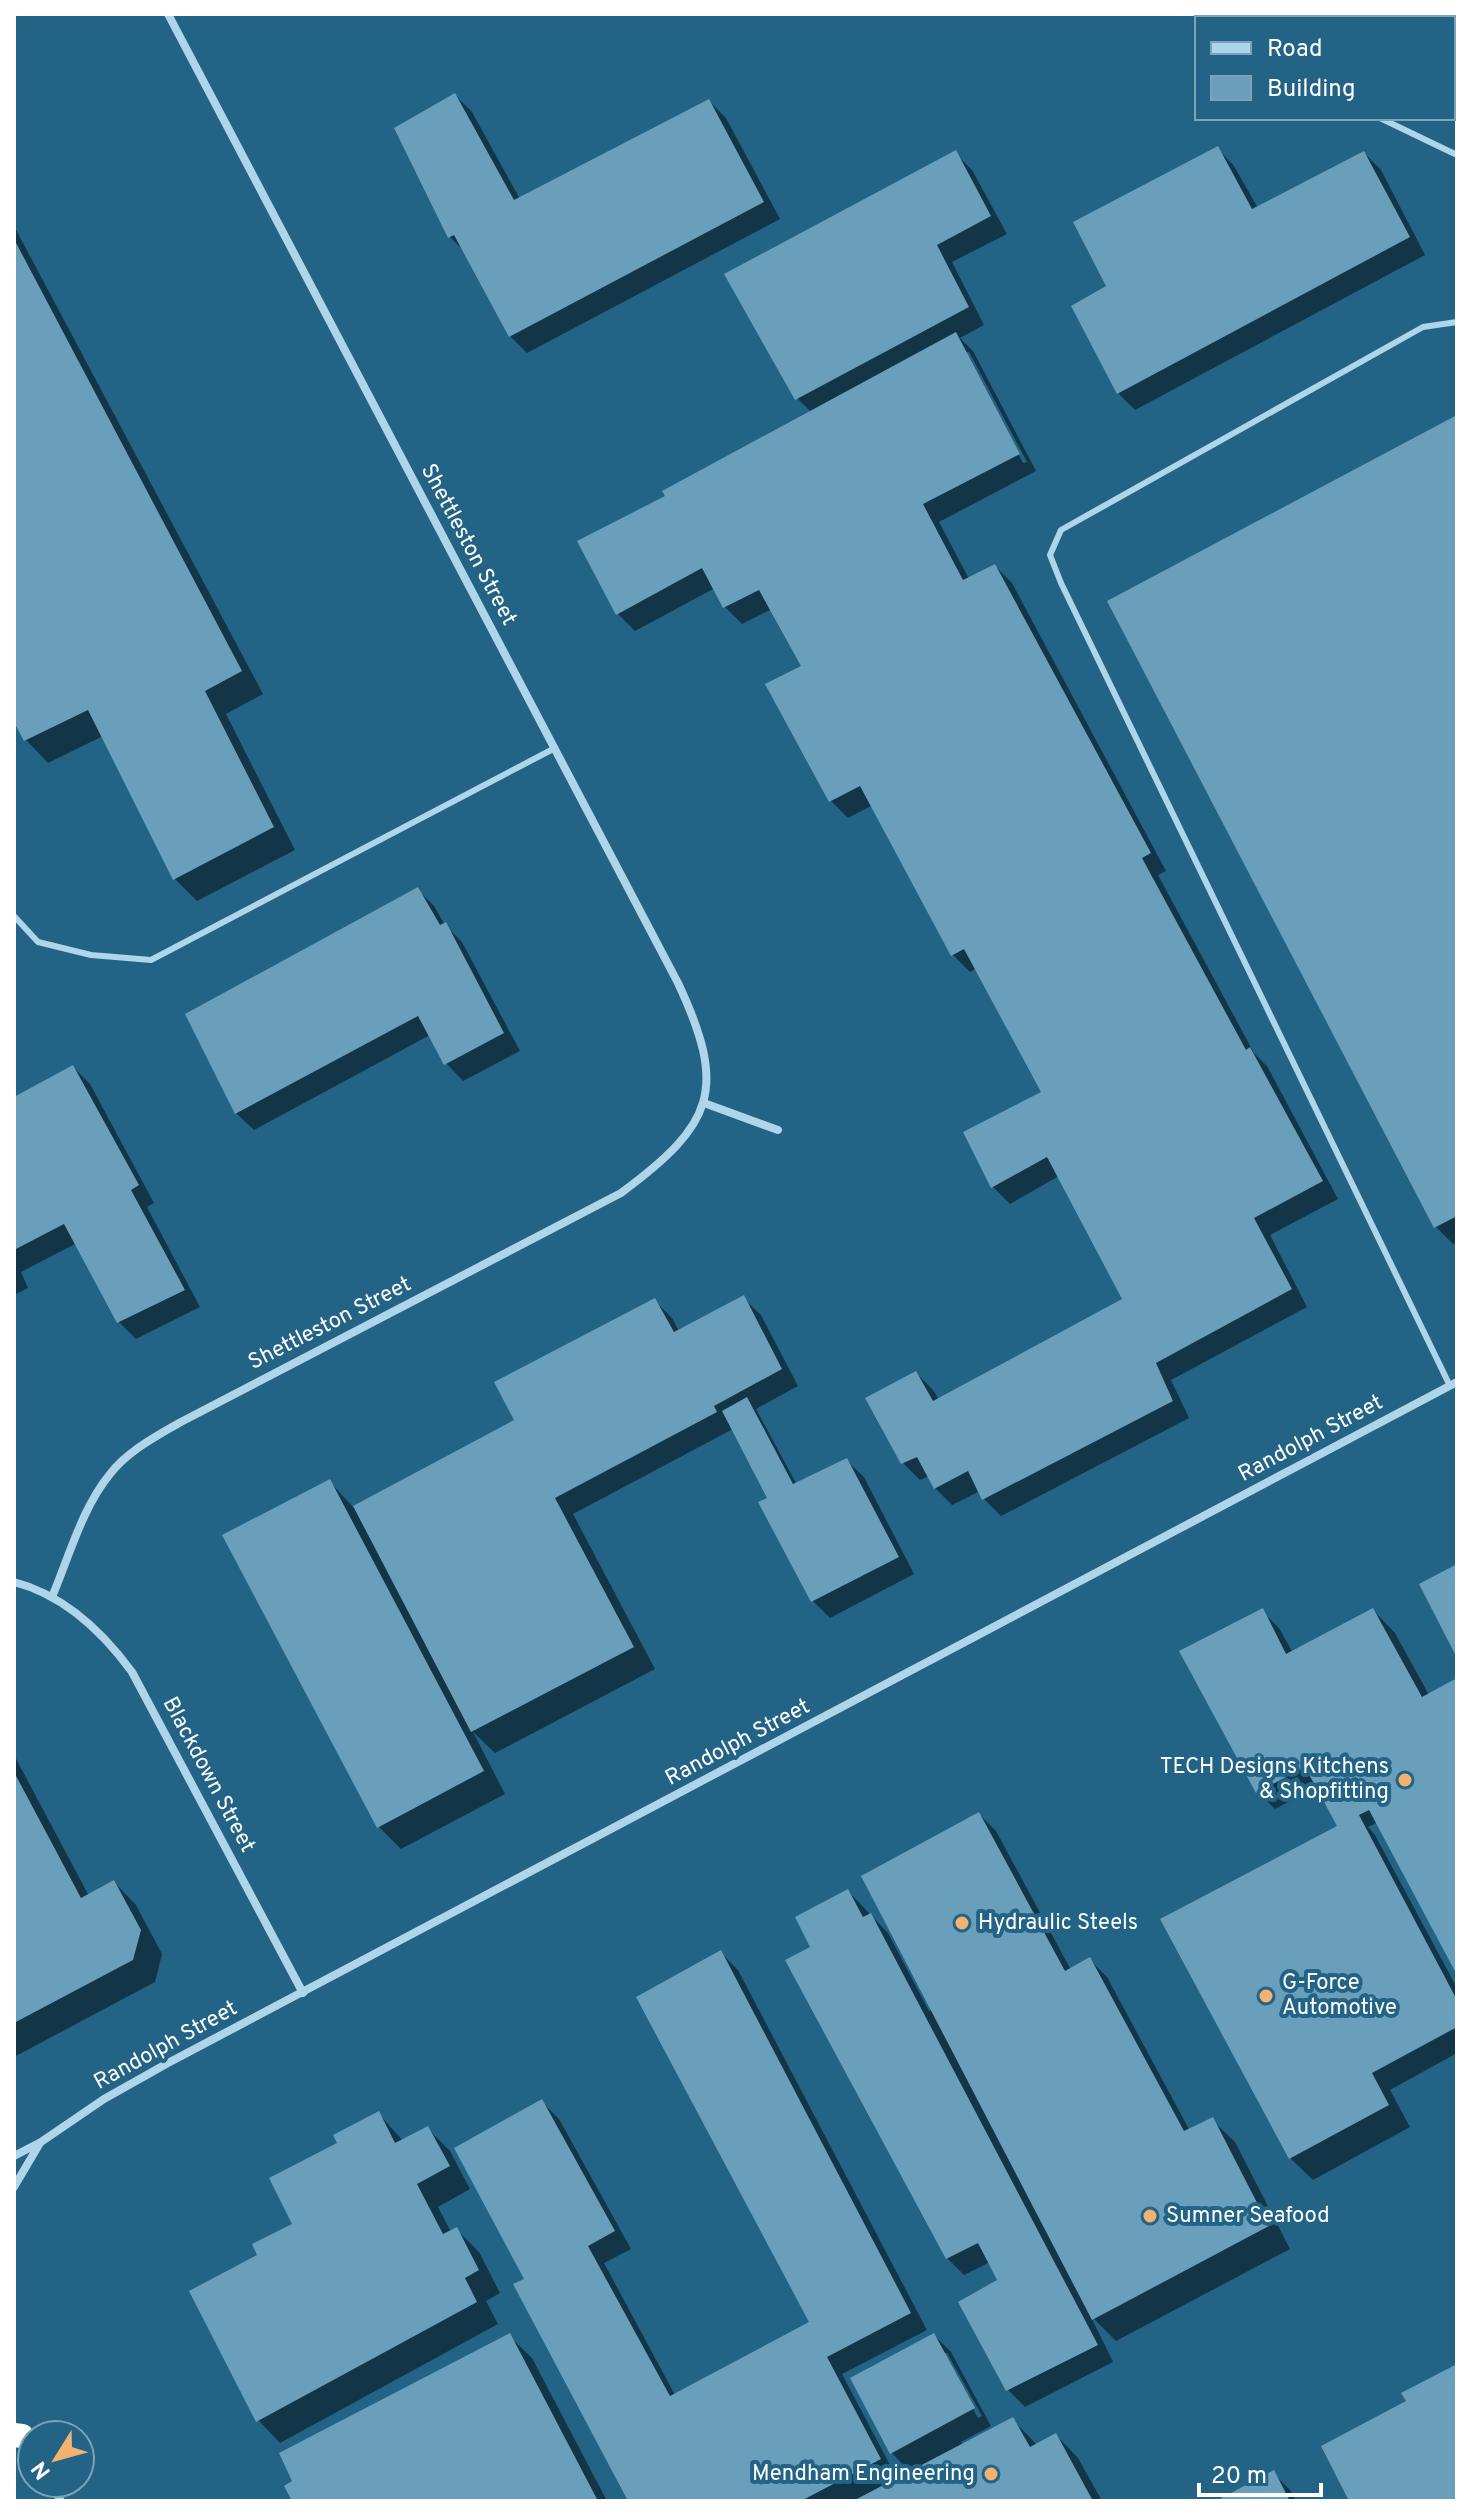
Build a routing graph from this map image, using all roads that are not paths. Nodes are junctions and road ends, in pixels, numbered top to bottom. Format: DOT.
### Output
graph roads {
  1 [pos="168,14"];
  2 [pos="1384,120"];
  3 [pos="1457,155"];
  4 [pos="1457,322"];
  5 [pos="555,748"];
  6 [pos="14,916"];
  7 [pos="704,1103"];
  8 [pos="778,1130"];
  9 [pos="1454,1384"];
  10 [pos="14,1582"];
  11 [pos="52,1597"];
  12 [pos="303,1993"];
  13 [pos="41,2142"];
  14 [pos="14,2156"];
  15 [pos="14,2187"];
  1 -- 5 [label="street, Shettleston Street"];
  2 -- 3 [label="lane"];
  4 -- 9 [label="lane"];
  5 -- 6 [label="lane"];
  5 -- 7 [label="street, Shettleston Street"];
  7 -- 8 [label="street"];
  7 -- 11 [label="street, Shettleston Street"];
  9 -- 12 [label="street, Randolph Street"];
  10 -- 11 [label="street"];
  11 -- 12 [label="street, Blackdown Street"];
  12 -- 13 [label="street, Randolph Street"];
  13 -- 14 [label="street, Randolph Street"];
  13 -- 15 [label="street, Randolph Street"];
}
